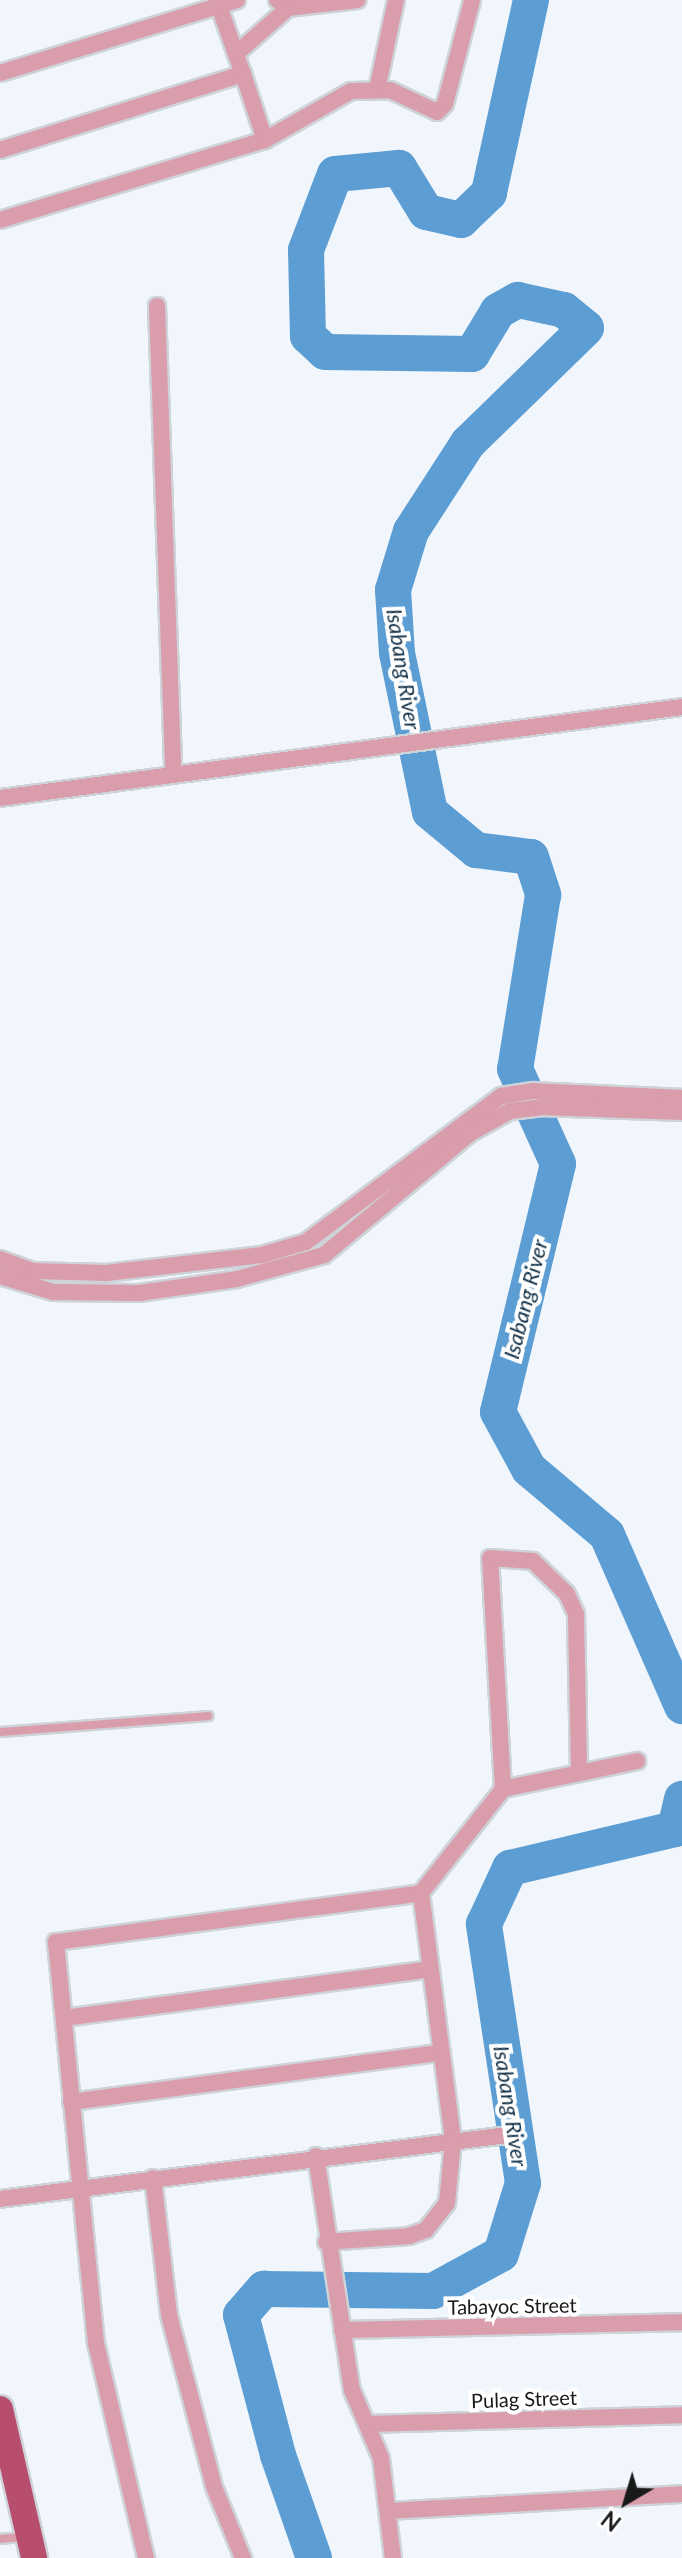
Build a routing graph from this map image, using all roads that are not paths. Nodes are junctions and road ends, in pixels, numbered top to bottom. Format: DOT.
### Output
graph roads {
  1 [pos="237,0"];
  2 [pos="358,0"];
  3 [pos="396,0"];
  4 [pos="472,0"];
  5 [pos="283,4"];
  6 [pos="219,6"];
  7 [pos="236,54"];
  8 [pos="0,73"];
  9 [pos="243,74"];
  10 [pos="377,90"];
  11 [pos="265,140"];
  12 [pos="0,150"];
  13 [pos="0,220"];
  14 [pos="157,306"];
  15 [pos="682,707"];
  16 [pos="173,774"];
  17 [pos="0,798"];
  18 [pos="682,1098"];
  19 [pos="506,1104"];
  20 [pos="682,1112"];
  21 [pos="0,1259"];
  22 [pos="0,1276"];
  23 [pos="208,1716"];
  24 [pos="0,1732"];
  25 [pos="637,1761"];
  26 [pos="579,1773"];
  27 [pos="503,1789"];
  28 [pos="421,1893"];
  29 [pos="430,1969"];
  30 [pos="64,2018"];
  31 [pos="439,2053"];
  32 [pos="71,2102"];
  33 [pos="507,2135"];
  34 [pos="453,2141"];
  35 [pos="316,2156"];
  36 [pos="153,2178"];
  37 [pos="80,2190"];
  38 [pos="0,2199"];
  39 [pos="327,2250"];
  40 [pos="682,2322"];
  41 [pos="342,2330"];
  42 [pos="0,2409"];
  43 [pos="682,2415"];
  44 [pos="367,2424"];
  45 [pos="682,2494"];
  46 [pos="388,2511"];
  47 [pos="0,2539"];
  48 [pos="32,2547"];
  49 [pos="146,2558"];
  50 [pos="243,2558"];
  51 [pos="393,2558"];
  1 -- 6 [label="street"];
  2 -- 5 [label="street"];
  3 -- 10 [label="street"];
  4 -- 10 [label="street"];
  5 -- 7 [label="street"];
  6 -- 7 [label="street"];
  6 -- 8 [label="street"];
  7 -- 9 [label="street"];
  9 -- 11 [label="street"];
  9 -- 12 [label="street"];
  10 -- 11 [label="street"];
  11 -- 13 [label="street"];
  14 -- 16 [label="street"];
  15 -- 16 [label="street"];
  16 -- 17 [label="street"];
  18 -- 19 [label="street"];
  19 -- 20 [label="street"];
  19 -- 21 [label="street"];
  19 -- 22 [label="street"];
  23 -- 24 [label="lane"];
  25 -- 26 [label="street"];
  26 -- 27 [label="street"];
  26 -- 27 [label="street"];
  27 -- 28 [label="street"];
  28 -- 29 [label="street"];
  28 -- 30 [label="street"];
  29 -- 30 [label="street"];
  29 -- 31 [label="street"];
  30 -- 32 [label="street"];
  31 -- 32 [label="street"];
  31 -- 34 [label="street"];
  32 -- 37 [label="street"];
  33 -- 34 [label="street"];
  34 -- 35 [label="street"];
  34 -- 39 [label="street"];
  35 -- 36 [label="street"];
  35 -- 39 [label="street"];
  36 -- 37 [label="street"];
  36 -- 50 [label="street"];
  37 -- 38 [label="street"];
  37 -- 49 [label="street"];
  39 -- 41 [label="street"];
  40 -- 41 [label="street, Tabayoc Street"];
  41 -- 44 [label="street"];
  42 -- 48 [label="main road"];
  43 -- 44 [label="street, Pulag Street"];
  44 -- 46 [label="street"];
  45 -- 46 [label="street"];
  46 -- 51 [label="street"];
  47 -- 48 [label="lane"];
}
